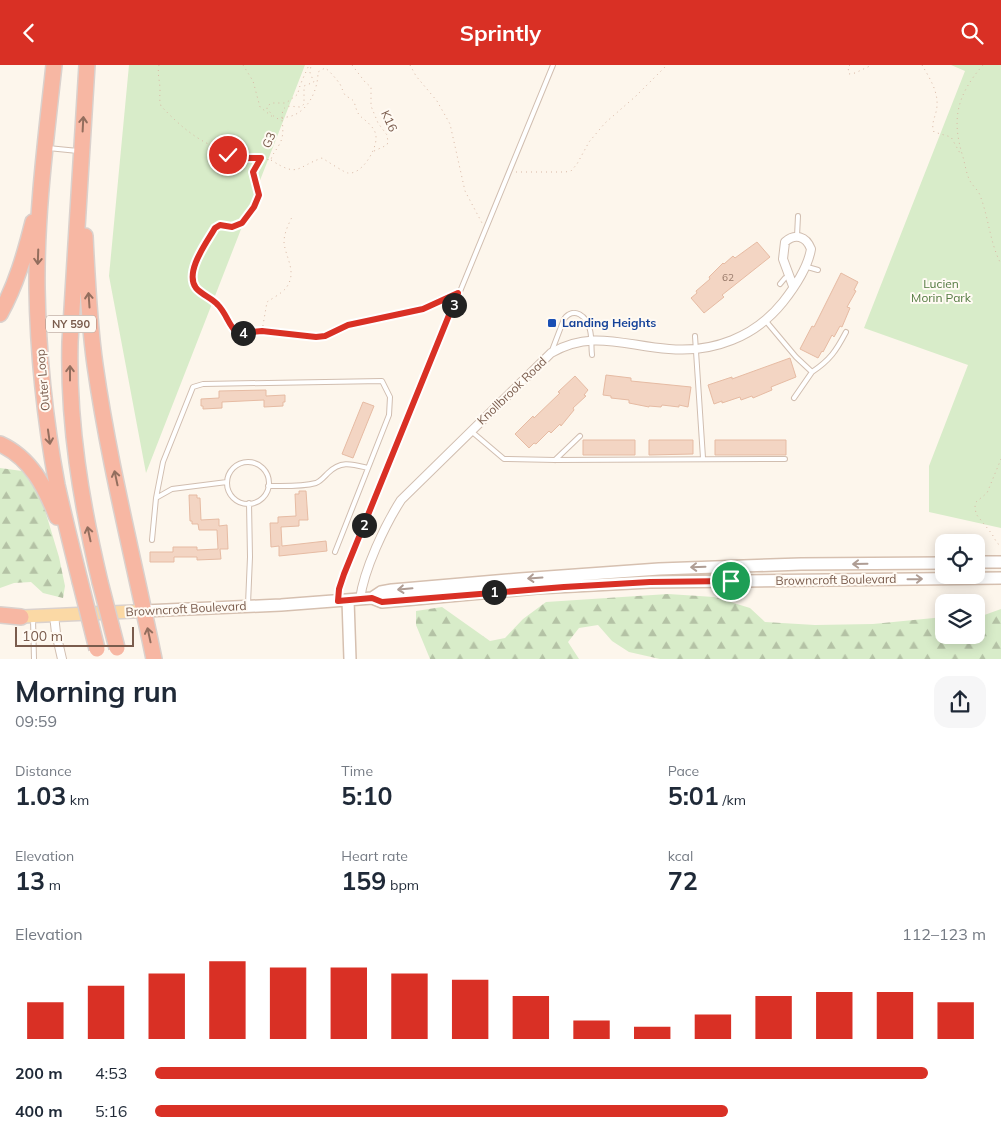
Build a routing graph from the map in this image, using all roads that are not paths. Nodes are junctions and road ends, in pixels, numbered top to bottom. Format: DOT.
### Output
graph roads {
  1 [pos="54,65"];
  2 [pos="87,65"];
  3 [pos="553,65"];
  4 [pos="45,152"];
  5 [pos="81,153"];
  6 [pos="798,216"];
  7 [pos="797,236"];
  8 [pos="804,266"];
  9 [pos="818,270"];
  10 [pos="790,276"];
  11 [pos="780,284"];
  12 [pos="793,287"];
  13 [pos="0,314"];
  14 [pos="765,320"];
  15 [pos="846,332"];
  16 [pos="695,337"];
  17 [pos="591,339"];
  18 [pos="696,350"];
  19 [pos="551,353"];
  20 [pos="592,355"];
  21 [pos="812,372"];
  22 [pos="794,399"];
  23 [pos="471,431"];
  24 [pos="580,436"];
  25 [pos="0,444"];
  26 [pos="703,458"];
  27 [pos="785,459"];
  28 [pos="555,460"];
  29 [pos="368,468"];
  30 [pos="227,482"];
  31 [pos="268,486"];
  32 [pos="156,498"];
  33 [pos="249,503"];
  34 [pos="152,540"];
  35 [pos="335,552"];
  36 [pos="985,562"];
  37 [pos="1001,562"];
  38 [pos="935,563"];
  39 [pos="836,564"];
  40 [pos="1001,578"];
  41 [pos="836,580"];
  42 [pos="80,581"];
  43 [pos="446,591"];
  44 [pos="366,598"];
  45 [pos="343,600"];
  46 [pos="248,606"];
  47 [pos="144,611"];
  48 [pos="54,615"];
  49 [pos="0,617"];
  50 [pos="27,617"];
  51 [pos="98,654"];
  52 [pos="118,654"];
  53 [pos="34,659"];
  54 [pos="62,659"];
  55 [pos="154,659"];
  56 [pos="350,659"];
  1 -- 4 [label="highway, Outer Loop / NY 590"];
  5 -- 2 [label="highway, Outer Loop / NY 590, one-way"];
  3 -- 45 [label="lane"];
  4 -- 5 [label="lane"];
  4 -- 13 [label="highway"];
  4 -- 42 [label="highway, Outer Loop / NY 590, one-way"];
  47 -- 5 [label="highway, one-way"];
  52 -- 5 [label="highway, Outer Loop / NY 590, one-way, bridge"];
  6 -- 7 [label="lane"];
  7 -- 8 [label="street, Knollbrook Road"];
  7 -- 10 [label="street"];
  8 -- 9 [label="lane"];
  8 -- 12 [label="street, Knollbrook Road"];
  10 -- 11 [label="lane"];
  10 -- 12 [label="street"];
  12 -- 14 [label="street, Knollbrook Road"];
  14 -- 18 [label="street, Knollbrook Road"];
  14 -- 21 [label="lane"];
  15 -- 21 [label="lane"];
  16 -- 18 [label="lane"];
  17 -- 18 [label="street, Knollbrook Road"];
  17 -- 19 [label="street, Knollbrook Road"];
  17 -- 19 [label="lane"];
  17 -- 20 [label="lane"];
  18 -- 26 [label="lane"];
  19 -- 23 [label="street, Knollbrook Road"];
  21 -- 22 [label="lane"];
  23 -- 28 [label="lane"];
  23 -- 44 [label="street, Knollbrook Road"];
  24 -- 28 [label="lane"];
  25 -- 42 [label="highway"];
  26 -- 27 [label="lane"];
  26 -- 28 [label="lane"];
  29 -- 31 [label="lane"];
  29 -- 32 [label="lane"];
  29 -- 35 [label="lane"];
  30 -- 31 [label="lane"];
  30 -- 32 [label="lane"];
  30 -- 33 [label="lane"];
  31 -- 33 [label="lane"];
  32 -- 34 [label="lane"];
  33 -- 46 [label="lane"];
  36 -- 37 [label="main road"];
  38 -- 39 [label="main road, Browncroft Boulevard, one-way"];
  39 -- 41 [label="lane"];
  39 -- 43 [label="main road, Browncroft Boulevard, one-way"];
  41 -- 40 [label="main road, Browncroft Boulevard, one-way"];
  41 -- 43 [label="main road, Browncroft Boulevard"];
  42 -- 51 [label="highway, Outer Loop / NY 590, bridge"];
  43 -- 44 [label="main road, Browncroft Boulevard"];
  44 -- 45 [label="main road, Browncroft Boulevard"];
  45 -- 46 [label="main road, Browncroft Boulevard"];
  45 -- 56 [label="main road"];
  46 -- 47 [label="main road, Browncroft Boulevard"];
  47 -- 48 [label="main road, Browncroft Boulevard"];
  55 -- 47 [label="highway, one-way"];
  48 -- 50 [label="main road, Browncroft Boulevard"];
  48 -- 54 [label="street"];
  49 -- 50 [label="highway"];
  50 -- 53 [label="lane"];
}
